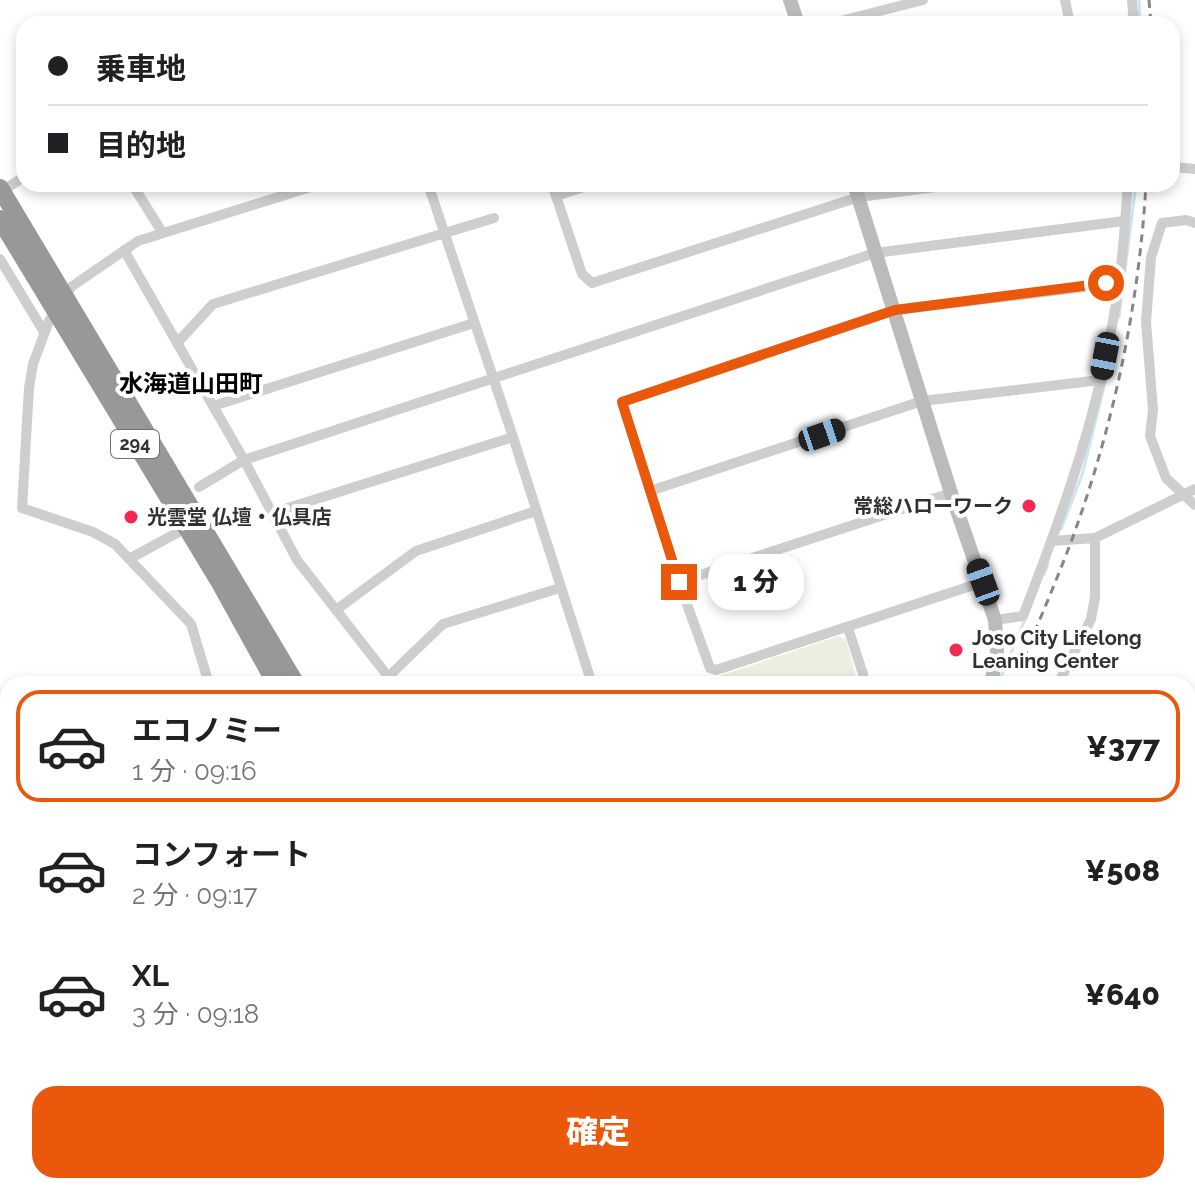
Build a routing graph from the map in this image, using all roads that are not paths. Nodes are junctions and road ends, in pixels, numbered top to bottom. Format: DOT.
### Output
graph roads {
  1 [pos="923,0"];
  2 [pos="860,16"];
  3 [pos="1,190"];
  4 [pos="137,192"];
  5 [pos="294,192"];
  6 [pos="431,192"];
  7 [pos="555,192"];
  8 [pos="568,192"];
  9 [pos="851,192"];
  10 [pos="858,192"];
  11 [pos="1127,192"];
  12 [pos="556,196"];
  13 [pos="494,218"];
  14 [pos="0,219"];
  15 [pos="1124,221"];
  16 [pos="1195,223"];
  17 [pos="162,232"];
  18 [pos="444,232"];
  19 [pos="124,250"];
  20 [pos="875,253"];
  21 [pos="0,259"];
  22 [pos="1119,283"];
  23 [pos="59,304"];
  24 [pos="895,310"];
  25 [pos="474,323"];
  26 [pos="44,332"];
  27 [pos="177,343"];
  28 [pos="493,379"];
  29 [pos="1100,380"];
  30 [pos="922,401"];
  31 [pos="213,406"];
  32 [pos="513,437"];
  33 [pos="244,460"];
  34 [pos="199,487"];
  35 [pos="1195,489"];
  36 [pos="650,491"];
  37 [pos="951,493"];
  38 [pos="1181,494"];
  39 [pos="1195,505"];
  40 [pos="536,511"];
  41 [pos="272,513"];
  42 [pos="186,528"];
  43 [pos="1095,538"];
  44 [pos="1052,541"];
  45 [pos="129,559"];
  46 [pos="679,582"];
  47 [pos="983,582"];
  48 [pos="560,588"];
  49 [pos="336,610"];
  50 [pos="995,620"];
  51 [pos="848,628"];
  52 [pos="207,676"];
  53 [pos="272,676"];
  54 [pos="291,676"];
  55 [pos="389,676"];
  56 [pos="396,676"];
  57 [pos="589,676"];
  58 [pos="863,676"];
  59 [pos="992,676"];
  60 [pos="1062,676"];
  1 -- 2 [label="street"];
  3 -- 23 [label="highway, 294"];
  4 -- 17 [label="street"];
  5 -- 17 [label="street"];
  6 -- 18 [label="street"];
  7 -- 12 [label="street"];
  8 -- 12 [label="street"];
  9 -- 12 [label="street"];
  10 -- 20 [label="street"];
  11 -- 15 [label="street"];
  13 -- 18 [label="street"];
  14 -- 23 [label="highway, 294"];
  15 -- 20 [label="street"];
  15 -- 22 [label="street"];
  16 -- 38 [label="street"];
  17 -- 19 [label="street"];
  18 -- 25 [label="street"];
  18 -- 27 [label="street"];
  19 -- 23 [label="street"];
  19 -- 27 [label="street"];
  20 -- 24 [label="street"];
  20 -- 28 [label="street"];
  21 -- 26 [label="street"];
  22 -- 24 [label="street"];
  22 -- 29 [label="street"];
  23 -- 26 [label="street"];
  23 -- 42 [label="highway, 294"];
  23 -- 54 [label="highway, 294"];
  24 -- 30 [label="street"];
  24 -- 36 [label="street"];
  25 -- 28 [label="street"];
  25 -- 31 [label="street"];
  26 -- 45 [label="street"];
  27 -- 31 [label="street"];
  28 -- 32 [label="street"];
  28 -- 33 [label="street"];
  29 -- 30 [label="street"];
  29 -- 44 [label="street"];
  30 -- 36 [label="street"];
  30 -- 37 [label="street"];
  31 -- 33 [label="street"];
  32 -- 40 [label="street"];
  32 -- 41 [label="street"];
  33 -- 34 [label="street"];
  33 -- 41 [label="street"];
  35 -- 38 [label="street"];
  36 -- 46 [label="street"];
  37 -- 46 [label="street"];
  37 -- 47 [label="street"];
  38 -- 39 [label="street"];
  38 -- 43 [label="street"];
  40 -- 48 [label="street"];
  40 -- 49 [label="street"];
  41 -- 49 [label="street"];
  42 -- 45 [label="street"];
  42 -- 53 [label="highway, 294"];
  43 -- 44 [label="street"];
  43 -- 60 [label="street"];
  44 -- 50 [label="street"];
  45 -- 52 [label="street"];
  46 -- 51 [label="street"];
  47 -- 50 [label="street"];
  47 -- 51 [label="street"];
  48 -- 56 [label="street"];
  48 -- 57 [label="street"];
  49 -- 55 [label="street"];
  50 -- 59 [label="street"];
  51 -- 58 [label="street"];
}
